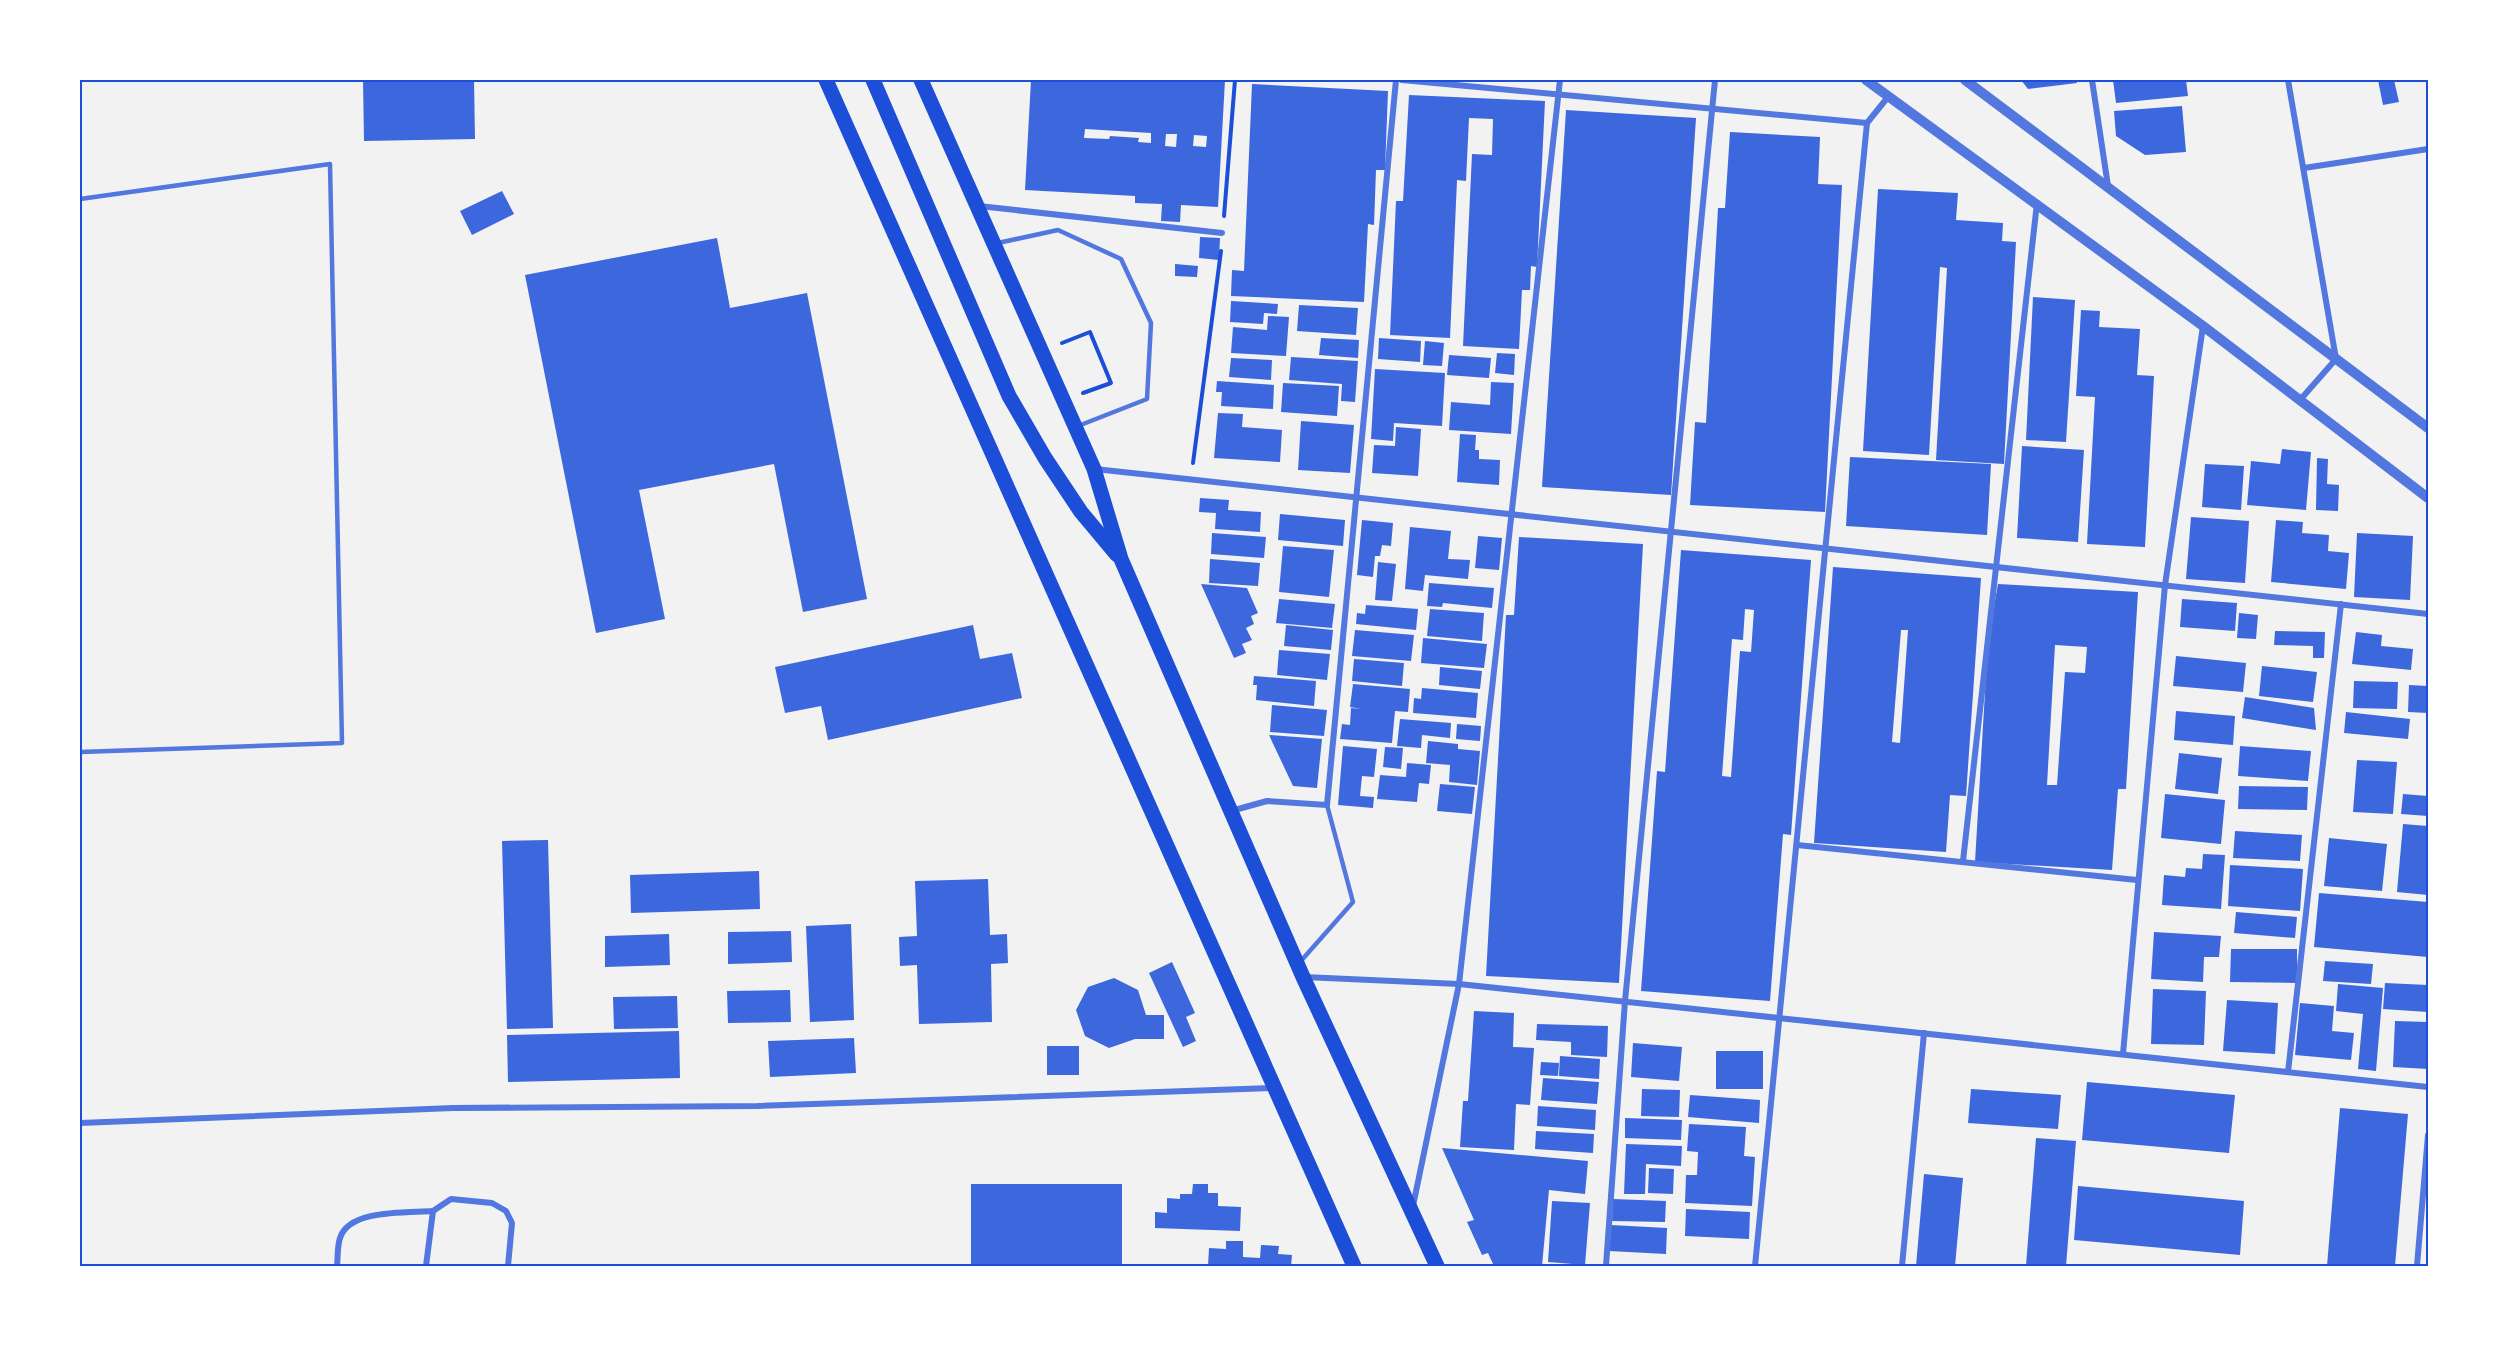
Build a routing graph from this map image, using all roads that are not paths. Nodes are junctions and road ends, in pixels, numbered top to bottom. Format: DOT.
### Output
graph roads {
  1 [pos="826,80"];
  2 [pos="873,80"];
  3 [pos="921,80"];
  4 [pos="1396,80"];
  5 [pos="1402,80"];
  6 [pos="1560,80"];
  7 [pos="1715,80"];
  8 [pos="1866,80"];
  9 [pos="1965,80"];
  10 [pos="2092,80"];
  11 [pos="2289,80"];
  12 [pos="1558,94"];
  13 [pos="1888,97"];
  14 [pos="1713,109"];
  15 [pos="1868,123"];
  16 [pos="2428,149"];
  17 [pos="2304,168"];
  18 [pos="2108,188"];
  19 [pos="80,199"];
  20 [pos="2037,203"];
  21 [pos="975,205"];
  22 [pos="1222,232"];
  23 [pos="995,244"];
  24 [pos="2203,326"];
  25 [pos="2336,359"];
  26 [pos="2300,400"];
  27 [pos="1076,428"];
  28 [pos="2428,428"];
  29 [pos="1094,469"];
  30 [pos="1357,497"];
  31 [pos="2428,498"];
  32 [pos="1511,514"];
  33 [pos="1672,532"];
  34 [pos="1826,548"];
  35 [pos="1121,559"];
  36 [pos="1996,567"];
  37 [pos="2165,585"];
  38 [pos="2341,604"];
  39 [pos="2428,614"];
  40 [pos="80,752"];
  41 [pos="1328,805"];
  42 [pos="1231,811"];
  43 [pos="1797,845"];
  44 [pos="1963,861"];
  45 [pos="2137,880"];
  46 [pos="1301,970"];
  47 [pos="1459,984"];
  48 [pos="1625,1001"];
  49 [pos="1780,1018"];
  50 [pos="1924,1033"];
  51 [pos="2122,1054"];
  52 [pos="2288,1072"];
  53 [pos="2428,1087"];
  54 [pos="1276,1088"];
  55 [pos="80,1123"];
  56 [pos="2428,1135"];
  57 [pos="1412,1209"];
  58 [pos="433,1211"];
  59 [pos="337,1266"];
  60 [pos="426,1266"];
  61 [pos="508,1266"];
  62 [pos="1354,1266"];
  63 [pos="1437,1266"];
  64 [pos="1606,1266"];
  65 [pos="1755,1266"];
  66 [pos="1902,1266"];
  67 [pos="2416,1266"];
  1 -- 54 [label="main road"];
  2 -- 35 [label="main road"];
  3 -- 21 [label="main road"];
  4 -- 30 [label="street"];
  5 -- 12 [label="street"];
  6 -- 12 [label="street"];
  7 -- 14 [label="street"];
  8 -- 13 [label="street"];
  9 -- 18 [label="street"];
  10 -- 18 [label="street"];
  11 -- 17 [label="street"];
  12 -- 14 [label="street"];
  12 -- 32 [label="street"];
  13 -- 15 [label="street"];
  13 -- 20 [label="street"];
  14 -- 15 [label="street"];
  14 -- 33 [label="street"];
  15 -- 34 [label="street"];
  16 -- 17 [label="street"];
  17 -- 25 [label="street"];
  18 -- 25 [label="street"];
  19 -- 40 [label="lane"];
  20 -- 24 [label="street"];
  20 -- 36 [label="street"];
  21 -- 22 [label="street"];
  21 -- 23 [label="main road"];
  23 -- 27 [label="main road"];
  23 -- 27 [label="lane"];
  24 -- 26 [label="street"];
  24 -- 37 [label="street"];
  25 -- 26 [label="street"];
  25 -- 28 [label="street"];
  26 -- 31 [label="street"];
  27 -- 29 [label="main road"];
  29 -- 30 [label="street"];
  29 -- 35 [label="main road"];
  30 -- 32 [label="street"];
  30 -- 41 [label="street"];
  32 -- 33 [label="street"];
  32 -- 47 [label="street"];
  33 -- 34 [label="street"];
  33 -- 48 [label="street"];
  34 -- 36 [label="street"];
  34 -- 43 [label="street"];
  35 -- 42 [label="main road"];
  36 -- 37 [label="street"];
  36 -- 44 [label="street"];
  37 -- 38 [label="street"];
  37 -- 45 [label="street"];
  38 -- 39 [label="street"];
  38 -- 52 [label="street"];
  41 -- 42 [label="street"];
  41 -- 46 [label="lane"];
  42 -- 46 [label="main road"];
  43 -- 44 [label="street"];
  43 -- 49 [label="street"];
  44 -- 45 [label="street"];
  45 -- 51 [label="street"];
  46 -- 47 [label="street"];
  46 -- 57 [label="main road"];
  47 -- 48 [label="street"];
  47 -- 57 [label="street"];
  48 -- 49 [label="street"];
  48 -- 64 [label="street"];
  49 -- 50 [label="street"];
  49 -- 65 [label="street"];
  50 -- 51 [label="street"];
  50 -- 66 [label="street"];
  51 -- 52 [label="street"];
  52 -- 53 [label="street"];
  54 -- 55 [label="street"];
  54 -- 62 [label="main road"];
  56 -- 67 [label="street"];
  57 -- 63 [label="main road"];
  58 -- 59 [label="street"];
  58 -- 60 [label="street"];
  58 -- 61 [label="street"];
}
